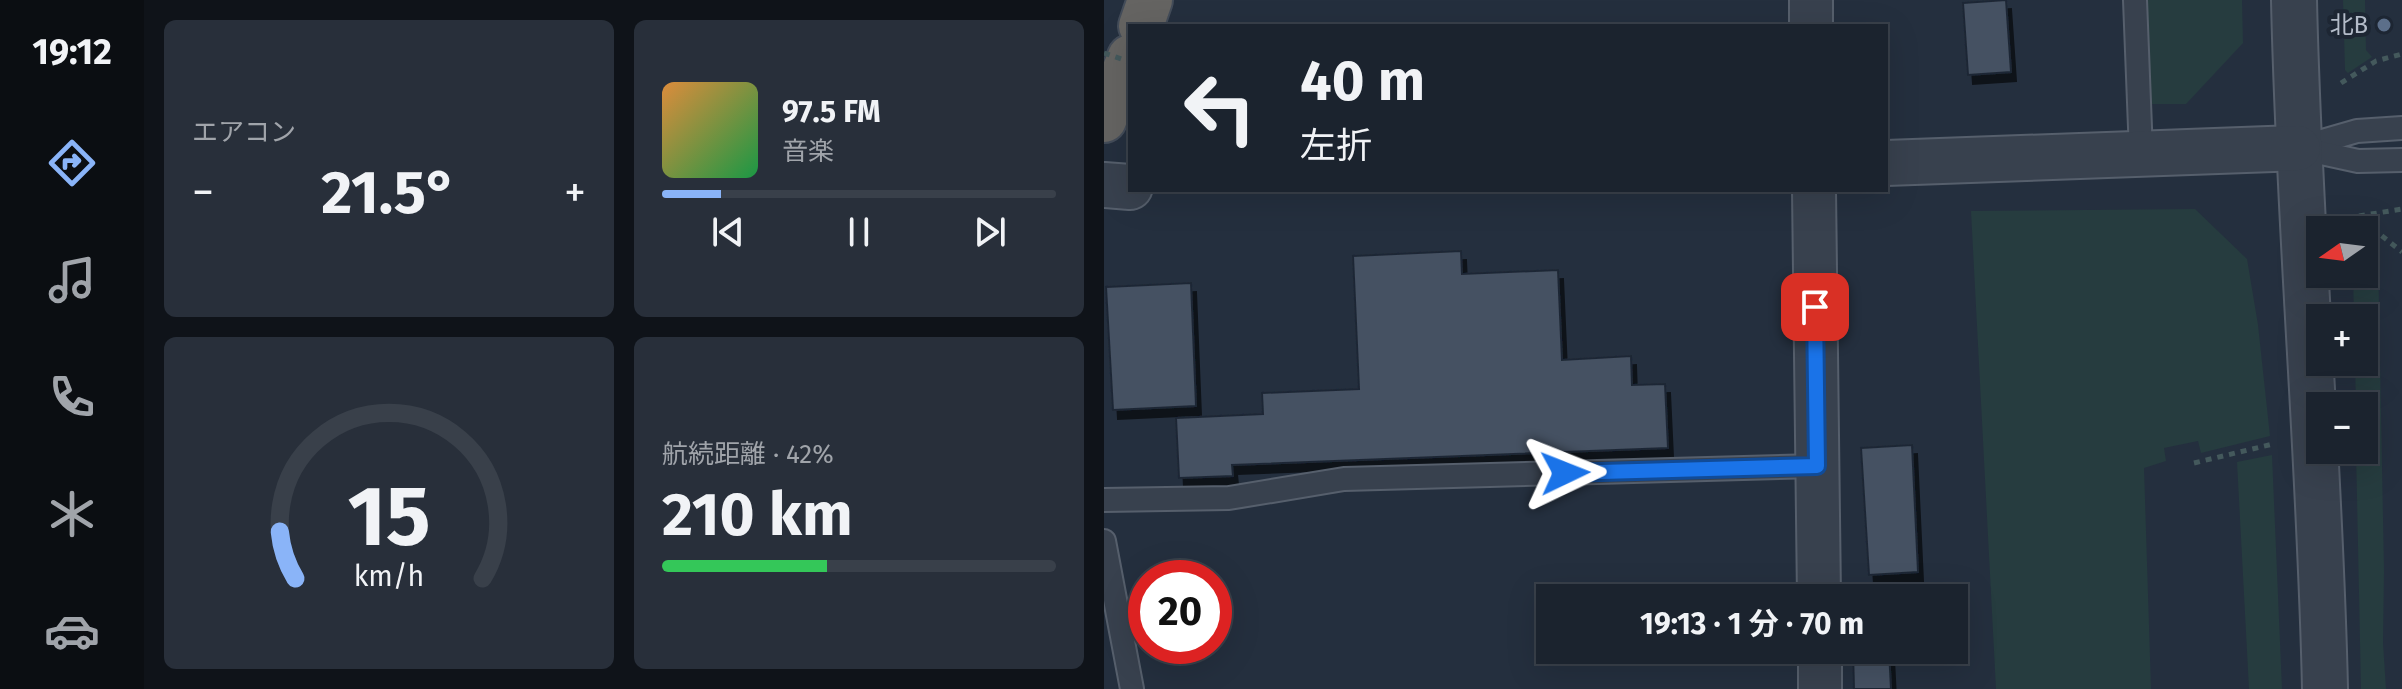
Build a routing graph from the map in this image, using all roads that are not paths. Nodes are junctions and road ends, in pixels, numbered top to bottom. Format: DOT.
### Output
graph roads {
  1 [pos="1150,0"];
  2 [pos="1811,0"];
  3 [pos="2135,0"];
  4 [pos="2294,0"];
  5 [pos="1142,24"];
  6 [pos="1811,24"];
  7 [pos="1128,65"];
  8 [pos="1104,120"];
  9 [pos="2402,128"];
  10 [pos="2298,148"];
  11 [pos="2141,153"];
  12 [pos="2402,160"];
  13 [pos="1888,163"];
  14 [pos="1104,185"];
  15 [pos="1128,187"];
  16 [pos="1814,192"];
  17 [pos="1817,466"];
  18 [pos="1104,500"];
  19 [pos="1104,541"];
  20 [pos="1819,584"];
  21 [pos="1820,664"];
  22 [pos="1132,689"];
  23 [pos="1820,689"];
  24 [pos="2325,689"];
  1 -- 5 [label="highway"];
  2 -- 6 [label="street"];
  3 -- 11 [label="lane"];
  4 -- 10 [label="street"];
  7 -- 8 [label="highway"];
  9 -- 10 [label="lane"];
  10 -- 11 [label="street"];
  10 -- 12 [label="lane"];
  10 -- 24 [label="street"];
  11 -- 13 [label="street"];
  14 -- 15 [label="street"];
  16 -- 17 [label="street"];
  17 -- 18 [label="lane"];
  17 -- 20 [label="street"];
  19 -- 22 [label="lane"];
  21 -- 23 [label="street"];
}
